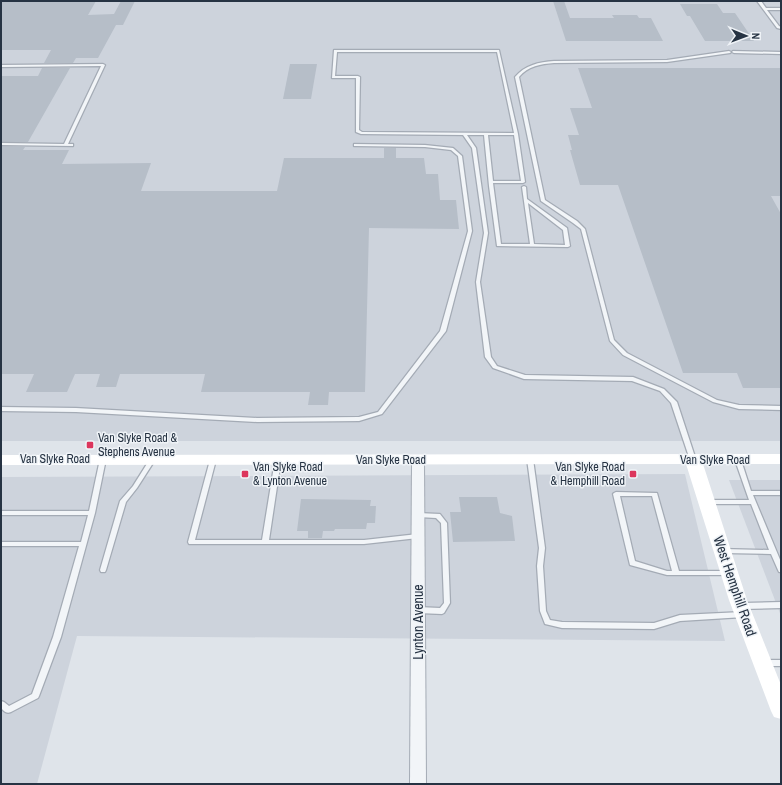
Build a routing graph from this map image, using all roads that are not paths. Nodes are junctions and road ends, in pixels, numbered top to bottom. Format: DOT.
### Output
graph roads {
  1 [pos="759,1"];
  2 [pos="765,9"];
  3 [pos="781,9"];
  4 [pos="781,28"];
  5 [pos="781,53"];
  6 [pos="1,66"];
  7 [pos="464,134"];
  8 [pos="486,134"];
  9 [pos="516,134"];
  10 [pos="1,144"];
  11 [pos="65,145"];
  12 [pos="72,145"];
  13 [pos="355,145"];
  14 [pos="491,182"];
  15 [pos="524,187"];
  16 [pos="525,199"];
  17 [pos="532,245"];
  18 [pos="781,408"];
  19 [pos="1,410"];
  20 [pos="103,459"];
  21 [pos="152,459"];
  22 [pos="1,460"];
  23 [pos="212,460"];
  24 [pos="278,460"];
  25 [pos="418,460"];
  26 [pos="530,460"];
  27 [pos="693,460"];
  28 [pos="738,460"];
  29 [pos="780,461"];
  30 [pos="749,493"];
  31 [pos="781,493"];
  32 [pos="706,502"];
  33 [pos="753,502"];
  34 [pos="1,513"];
  35 [pos="92,513"];
  36 [pos="418,515"];
  37 [pos="418,536"];
  38 [pos="265,542"];
  39 [pos="1,544"];
  40 [pos="83,544"];
  41 [pos="722,552"];
  42 [pos="773,552"];
  43 [pos="104,570"];
  44 [pos="781,570"];
  45 [pos="676,573"];
  46 [pos="730,573"];
  47 [pos="781,605"];
  48 [pos="418,610"];
  49 [pos="743,610"];
  50 [pos="781,663"];
  51 [pos="763,664"];
  52 [pos="1,704"];
  53 [pos="781,711"];
  54 [pos="418,784"];
  1 -- 2 [label="lane"];
  2 -- 3 [label="lane"];
  2 -- 4 [label="lane"];
  5 -- 18 [label="lane"];
  6 -- 11 [label="lane"];
  7 -- 8 [label="lane"];
  7 -- 9 [label="lane"];
  7 -- 27 [label="lane"];
  8 -- 9 [label="lane"];
  8 -- 14 [label="lane"];
  9 -- 14 [label="lane"];
  10 -- 11 [label="lane"];
  11 -- 12 [label="lane"];
  13 -- 19 [label="lane"];
  14 -- 17 [label="lane"];
  15 -- 16 [label="lane"];
  16 -- 17 [label="lane"];
  16 -- 17 [label="lane"];
  20 -- 21 [label="street, Van Slyke Road"];
  20 -- 22 [label="street, Van Slyke Road"];
  20 -- 35 [label="lane"];
  21 -- 23 [label="street, Van Slyke Road"];
  21 -- 43 [label="lane"];
  23 -- 24 [label="street, Van Slyke Road"];
  23 -- 38 [label="lane"];
  24 -- 25 [label="street, Van Slyke Road"];
  24 -- 38 [label="lane"];
  25 -- 26 [label="street, Van Slyke Road"];
  25 -- 36 [label="street, Lynton Avenue"];
  26 -- 27 [label="street, Van Slyke Road"];
  26 -- 49 [label="lane"];
  27 -- 28 [label="street, Van Slyke Road"];
  27 -- 32 [label="street, West Hemphill Road"];
  28 -- 29 [label="street, Van Slyke Road"];
  28 -- 30 [label="lane"];
  30 -- 31 [label="lane"];
  30 -- 33 [label="lane"];
  32 -- 33 [label="lane"];
  32 -- 41 [label="street, West Hemphill Road"];
  33 -- 42 [label="lane"];
  34 -- 35 [label="lane"];
  35 -- 40 [label="lane"];
  36 -- 37 [label="street, Lynton Avenue"];
  36 -- 48 [label="lane"];
  37 -- 38 [label="lane"];
  37 -- 48 [label="street, Lynton Avenue"];
  39 -- 40 [label="lane"];
  40 -- 52 [label="lane"];
  41 -- 42 [label="lane"];
  41 -- 46 [label="street, West Hemphill Road"];
  42 -- 44 [label="lane"];
  45 -- 45 [label="lane"];
  45 -- 46 [label="lane"];
  46 -- 49 [label="street, West Hemphill Road"];
  47 -- 49 [label="lane"];
  48 -- 54 [label="street, Lynton Avenue"];
  49 -- 51 [label="street, West Hemphill Road"];
  50 -- 51 [label="lane"];
  51 -- 53 [label="street, West Hemphill Road"];
}
